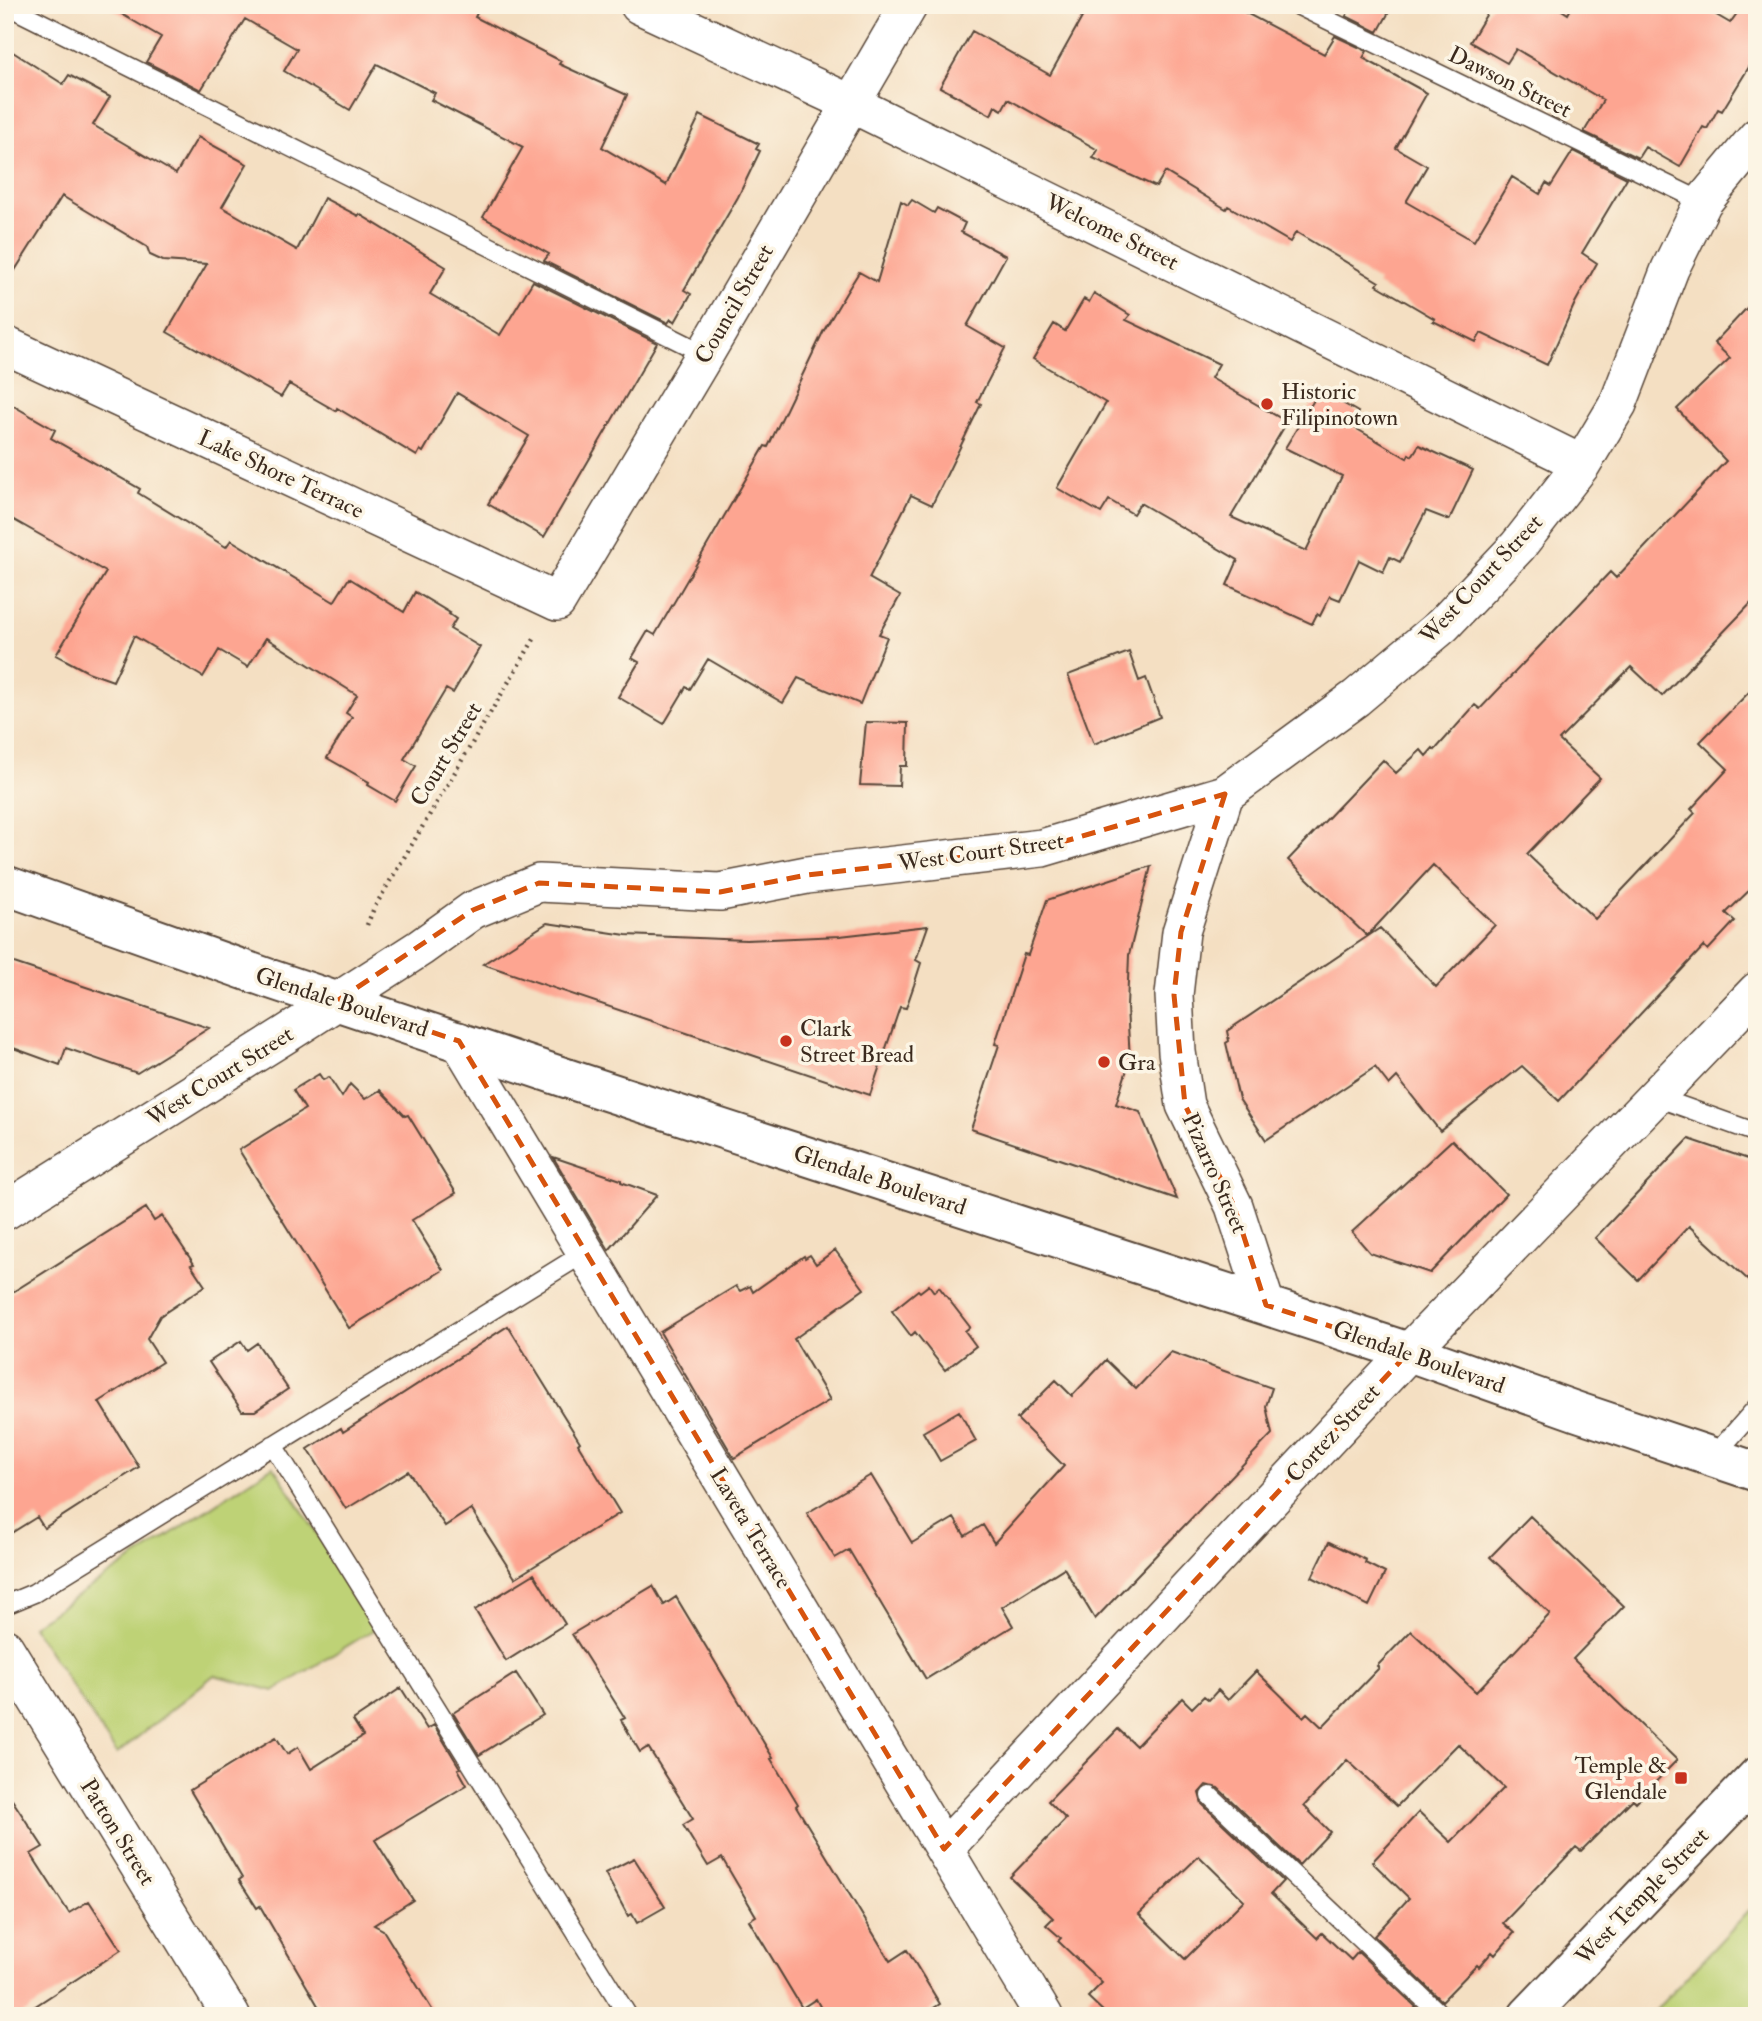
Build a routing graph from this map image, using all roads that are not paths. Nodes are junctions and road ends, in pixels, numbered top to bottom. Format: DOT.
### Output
graph roads {
  1 [pos="6,5"];
  2 [pos="639,5"];
  3 [pos="909,5"];
  4 [pos="1297,5"];
  5 [pos="852,104"];
  6 [pos="1757,137"];
  7 [pos="1703,202"];
  8 [pos="5,345"];
  9 [pos="705,354"];
  10 [pos="1582,464"];
  11 [pos="556,602"];
  12 [pos="1225,794"];
  13 [pos="5,885"];
  14 [pos="1757,992"];
  15 [pos="337,1000"];
  16 [pos="459,1041"];
  17 [pos="1656,1097"];
  18 [pos="1757,1133"];
  19 [pos="5,1211"];
  20 [pos="586,1252"];
  21 [pos="1266,1305"];
  22 [pos="1409,1352"];
  23 [pos="1757,1407"];
  24 [pos="273,1445"];
  25 [pos="1713,1457"];
  26 [pos="1757,1472"];
  27 [pos="5,1605"];
  28 [pos="5,1648"];
  29 [pos="1757,1777"];
  30 [pos="1210,1796"];
  31 [pos="944,1849"];
  32 [pos="231,2016"];
  33 [pos="628,2016"];
  34 [pos="1044,2016"];
  35 [pos="1442,2016"];
  36 [pos="1528,2016"];
  1 -- 9 [label="lane"];
  2 -- 5 [label="street, Welcome Street"];
  3 -- 5 [label="street, Council Street"];
  4 -- 7 [label="lane, Dawson Street"];
  5 -- 9 [label="street, Council Street"];
  5 -- 10 [label="street, Welcome Street"];
  6 -- 7 [label="street, West Court Street"];
  7 -- 10 [label="street, West Court Street"];
  8 -- 11 [label="street, Lake Shore Terrace"];
  9 -- 11 [label="street, Council Street"];
  10 -- 12 [label="street, West Court Street"];
  12 -- 15 [label="street, West Court Street"];
  12 -- 21 [label="street, Pizarro Street"];
  13 -- 15 [label="main road, Glendale Boulevard"];
  14 -- 17 [label="street, Cortez Street"];
  15 -- 16 [label="main road, Glendale Boulevard"];
  15 -- 19 [label="street, West Court Street"];
  16 -- 20 [label="street, Laveta Terrace"];
  16 -- 21 [label="main road, Glendale Boulevard"];
  17 -- 18 [label="lane"];
  17 -- 22 [label="street, Cortez Street"];
  20 -- 24 [label="lane"];
  20 -- 31 [label="street, Laveta Terrace"];
  21 -- 22 [label="main road, Glendale Boulevard"];
  22 -- 25 [label="main road, Glendale Boulevard"];
  22 -- 31 [label="street, Cortez Street"];
  23 -- 25 [label="lane"];
  24 -- 27 [label="lane"];
  24 -- 33 [label="lane"];
  25 -- 26 [label="main road, Glendale Boulevard"];
  28 -- 32 [label="street, Patton Street"];
  29 -- 36 [label="main road, West Temple Street"];
  30 -- 35 [label="lane"];
  31 -- 34 [label="street, Laveta Terrace"];
}
